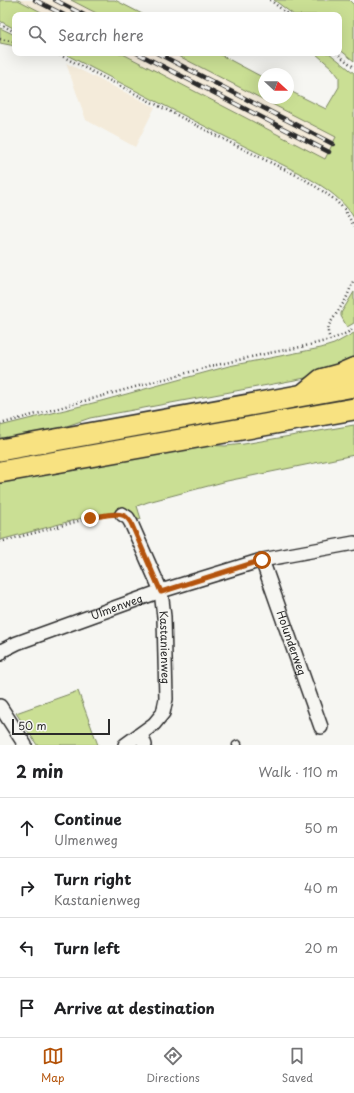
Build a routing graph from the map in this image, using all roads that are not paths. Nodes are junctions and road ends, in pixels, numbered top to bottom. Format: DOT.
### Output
graph roads {
  1 [pos="354,369"];
  2 [pos="354,386"];
  3 [pos="305,394"];
  4 [pos="354,409"];
  5 [pos="0,450"];
  6 [pos="0,472"];
  7 [pos="122,514"];
  8 [pos="354,543"];
  9 [pos="262,560"];
  10 [pos="161,592"];
  11 [pos="0,654"];
  12 [pos="0,706"];
  13 [pos="321,727"];
  14 [pos="142,739"];
  15 [pos="25,745"];
  16 [pos="126,745"];
  1 -- 3 [label="highway"];
  2 -- 3 [label="highway"];
  3 -- 5 [label="highway"];
  4 -- 6 [label="highway"];
  7 -- 10 [label="street, Kastanienweg"];
  8 -- 9 [label="street, Ulmenweg"];
  9 -- 10 [label="street, Ulmenweg"];
  9 -- 13 [label="street, Holunderweg"];
  10 -- 11 [label="street, Ulmenweg"];
  10 -- 14 [label="street, Kastanienweg"];
  12 -- 15 [label="street"];
  14 -- 16 [label="street, Kastanienweg"];
}
